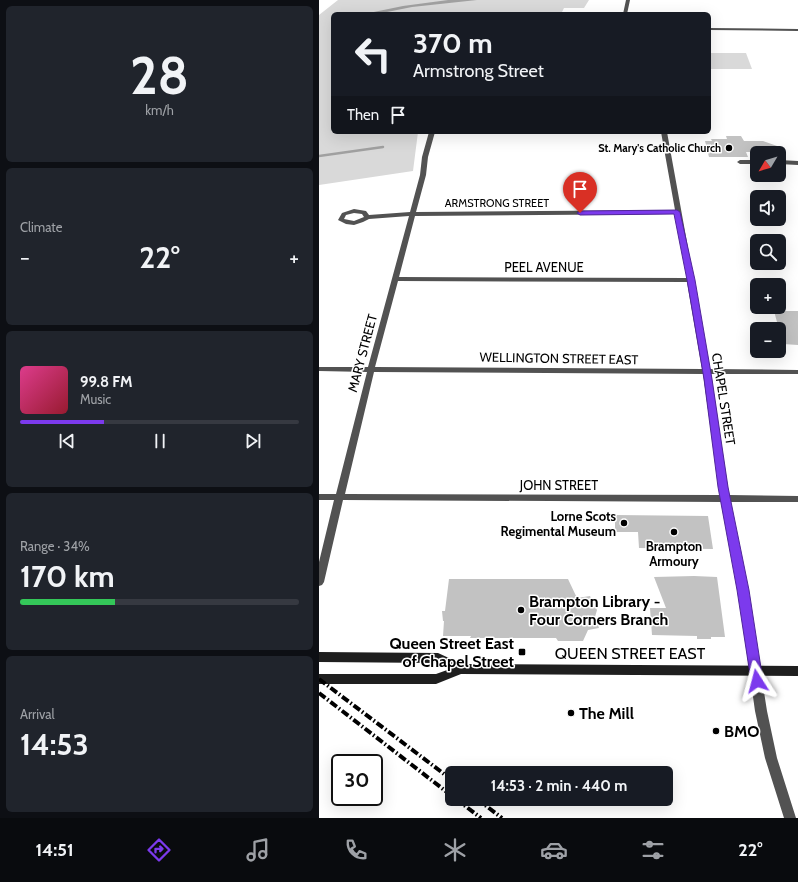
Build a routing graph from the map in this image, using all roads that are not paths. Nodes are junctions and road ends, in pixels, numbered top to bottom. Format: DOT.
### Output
graph roads {
  1 [pos="628,0"];
  2 [pos="625,12"];
  3 [pos="711,29"];
  4 [pos="798,30"];
  5 [pos="432,134"];
  6 [pos="664,134"];
  7 [pos="740,162"];
  8 [pos="750,162"];
  9 [pos="786,162"];
  10 [pos="798,163"];
  11 [pos="677,212"];
  12 [pos="413,214"];
  13 [pos="367,217"];
  14 [pos="396,278"];
  15 [pos="691,280"];
  16 [pos="319,369"];
  17 [pos="371,369"];
  18 [pos="707,372"];
  19 [pos="798,372"];
  20 [pos="319,497"];
  21 [pos="340,497"];
  22 [pos="725,498"];
  23 [pos="798,499"];
  24 [pos="319,582"];
  25 [pos="319,657"];
  26 [pos="461,669"];
  27 [pos="755,670"];
  28 [pos="798,670"];
  29 [pos="319,679"];
  30 [pos="790,818"];
  1 -- 2 [label="street"];
  3 -- 4 [label="street"];
  5 -- 12 [label="street, MARY STREET"];
  6 -- 11 [label="street, CHAPEL STREET"];
  7 -- 8 [label="street"];
  9 -- 10 [label="street"];
  11 -- 12 [label="street, ARMSTRONG STREET"];
  11 -- 15 [label="street, CHAPEL STREET"];
  12 -- 13 [label="street, ARMSTRONG STREET"];
  12 -- 14 [label="street, MARY STREET"];
  14 -- 15 [label="street, PEEL AVENUE"];
  14 -- 17 [label="street, MARY STREET"];
  15 -- 18 [label="street, CHAPEL STREET"];
  16 -- 17 [label="street, WELLINGTON STREET EAST"];
  17 -- 18 [label="street, WELLINGTON STREET EAST"];
  17 -- 21 [label="street, MARY STREET"];
  18 -- 19 [label="street, WELLINGTON STREET EAST"];
  18 -- 22 [label="street, CHAPEL STREET"];
  20 -- 21 [label="street, JOHN STREET"];
  21 -- 22 [label="street, JOHN STREET"];
  21 -- 24 [label="street, MARY STREET"];
  22 -- 23 [label="street, JOHN STREET"];
  22 -- 27 [label="street, CHAPEL STREET"];
  25 -- 26 [label="main road, QUEEN STREET EAST"];
  26 -- 27 [label="main road, QUEEN STREET EAST"];
  26 -- 29 [label="main road, QUEEN STREET EAST"];
  27 -- 28 [label="main road, QUEEN STREET EAST"];
  27 -- 30 [label="street, CHAPEL STREET"];
}
